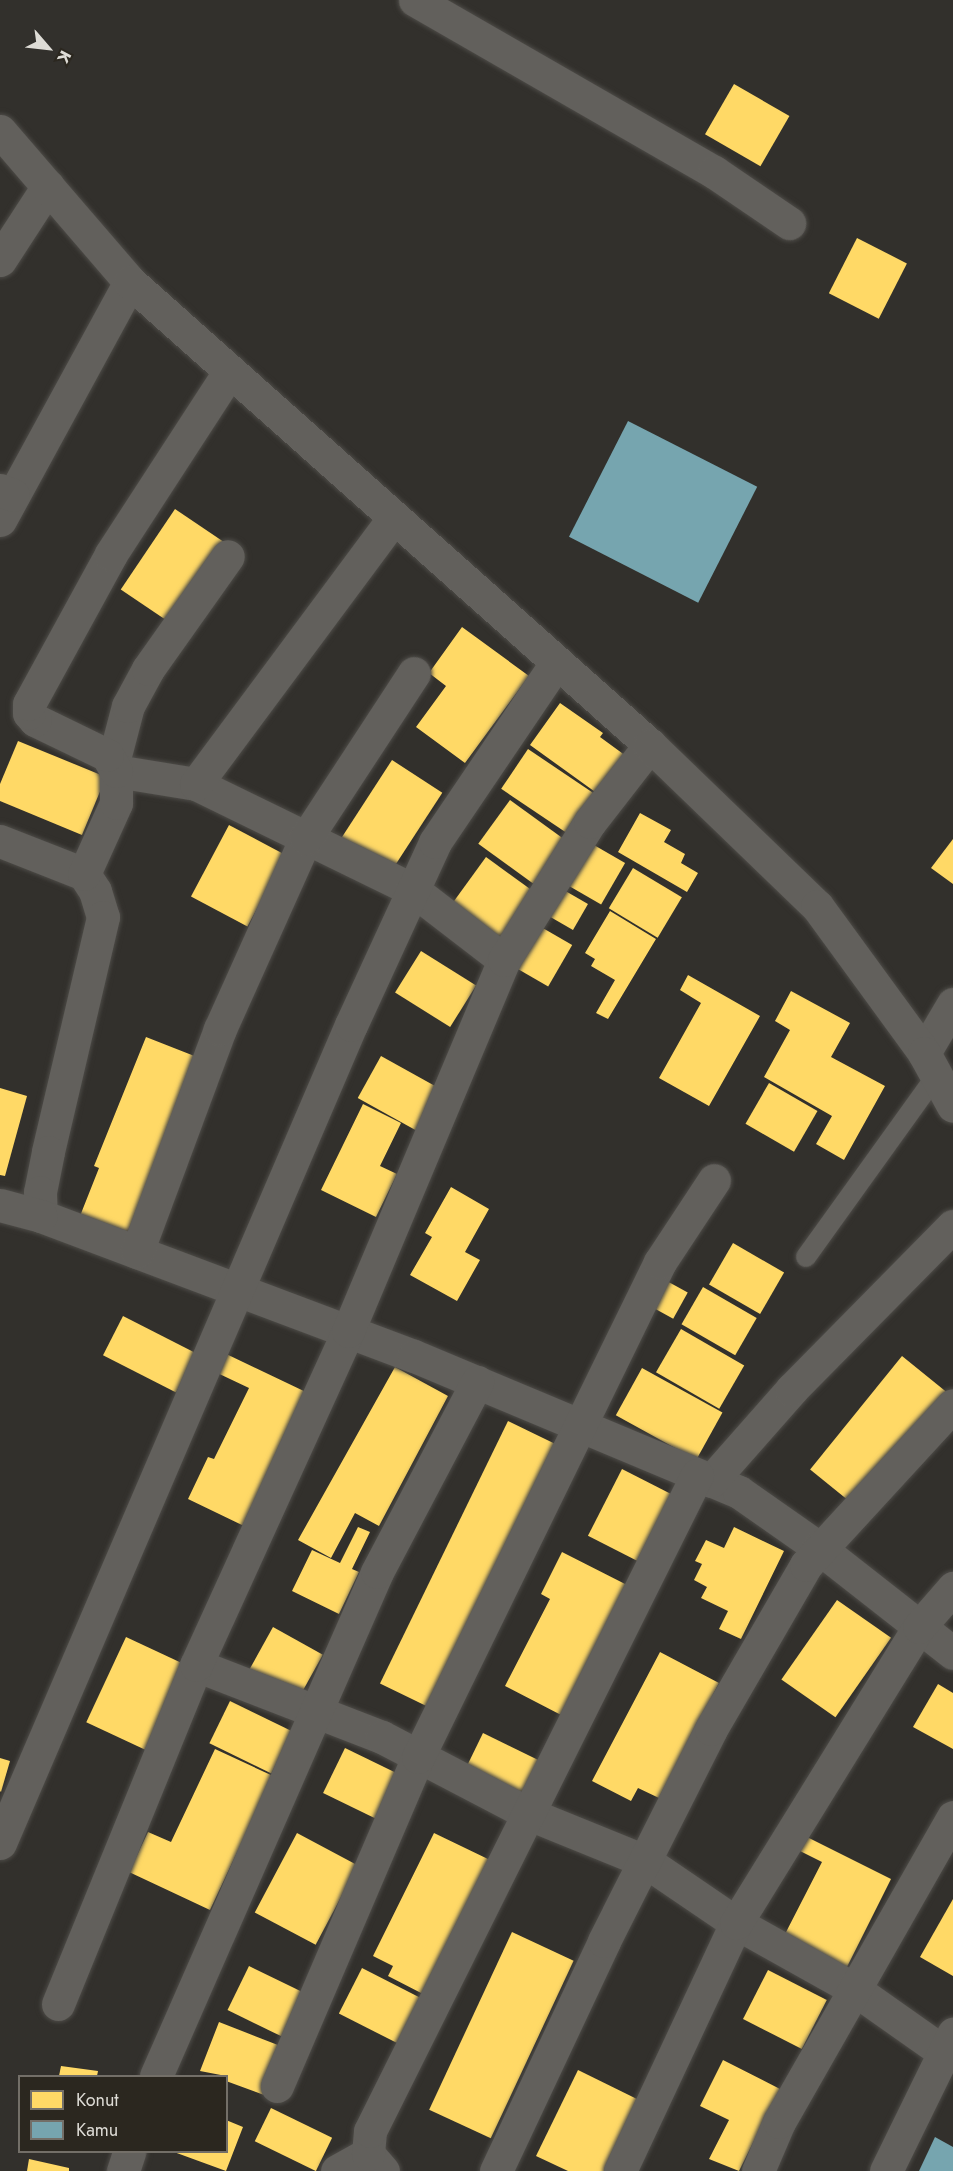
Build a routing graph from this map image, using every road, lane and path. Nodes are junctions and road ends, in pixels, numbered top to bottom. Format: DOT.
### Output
graph roads {
  1 [pos="415,0"];
  2 [pos="0,131"];
  3 [pos="48,186"];
  4 [pos="789,223"];
  5 [pos="0,260"];
  6 [pos="130,282"];
  7 [pos="230,371"];
  8 [pos="4,501"];
  9 [pos="394,517"];
  10 [pos="228,556"];
  11 [pos="557,663"];
  12 [pos="414,673"];
  13 [pos="650,745"];
  14 [pos="115,767"];
  15 [pos="196,784"];
  16 [pos="306,838"];
  17 [pos="0,841"];
  18 [pos="84,874"];
  19 [pos="413,890"];
  20 [pos="504,960"];
  21 [pos="953,1004"];
  22 [pos="930,1064"];
  23 [pos="953,1106"];
  24 [pos="714,1180"];
  25 [pos="0,1206"];
  26 [pos="41,1216"];
  27 [pos="953,1226"];
  28 [pos="137,1252"];
  29 [pos="806,1257"];
  30 [pos="237,1290"];
  31 [pos="348,1331"];
  32 [pos="477,1382"];
  33 [pos="953,1406"];
  34 [pos="582,1426"];
  35 [pos="704,1478"];
  36 [pos="819,1548"];
  37 [pos="953,1588"];
  38 [pos="920,1627"];
  39 [pos="953,1653"];
  40 [pos="196,1665"];
  41 [pos="315,1711"];
  42 [pos="418,1757"];
  43 [pos="530,1814"];
  44 [pos="953,1817"];
  45 [pos="0,1843"];
  46 [pos="645,1861"];
  47 [pos="736,1923"];
  48 [pos="855,1989"];
  49 [pos="58,2004"];
  50 [pos="948,2043"];
  51 [pos="156,2075"];
  52 [pos="277,2086"];
  53 [pos="128,2153"];
  54 [pos="376,2162"];
  55 [pos="123,2171"];
  56 [pos="337,2171"];
  57 [pos="496,2171"];
  58 [pos="620,2171"];
  59 [pos="758,2171"];
  60 [pos="886,2171"];
  1 -- 4 [label="street"];
  2 -- 3 [label="street"];
  3 -- 5 [label="street"];
  3 -- 6 [label="street"];
  6 -- 7 [label="street"];
  6 -- 8 [label="street"];
  7 -- 9 [label="street"];
  7 -- 14 [label="street"];
  9 -- 11 [label="street"];
  9 -- 15 [label="street"];
  10 -- 14 [label="street"];
  11 -- 13 [label="street"];
  11 -- 19 [label="street"];
  12 -- 16 [label="street"];
  13 -- 20 [label="street"];
  13 -- 22 [label="street"];
  14 -- 15 [label="street"];
  14 -- 18 [label="street"];
  15 -- 16 [label="street"];
  16 -- 19 [label="street"];
  16 -- 28 [label="street"];
  17 -- 18 [label="street"];
  18 -- 26 [label="street"];
  19 -- 20 [label="street"];
  19 -- 30 [label="street"];
  20 -- 31 [label="street"];
  21 -- 22 [label="street"];
  22 -- 23 [label="street"];
  22 -- 29 [label="lane"];
  24 -- 34 [label="street"];
  25 -- 26 [label="street"];
  26 -- 28 [label="street"];
  27 -- 35 [label="street"];
  28 -- 30 [label="street"];
  30 -- 31 [label="street"];
  30 -- 45 [label="street"];
  31 -- 32 [label="street"];
  31 -- 40 [label="street"];
  32 -- 34 [label="street"];
  32 -- 41 [label="street"];
  33 -- 36 [label="street"];
  34 -- 35 [label="street"];
  34 -- 42 [label="street"];
  35 -- 36 [label="street"];
  35 -- 43 [label="street"];
  36 -- 38 [label="street"];
  36 -- 46 [label="street"];
  37 -- 38 [label="street"];
  38 -- 39 [label="street"];
  38 -- 47 [label="street"];
  40 -- 41 [label="street"];
  40 -- 49 [label="street"];
  41 -- 42 [label="street"];
  41 -- 51 [label="street"];
  42 -- 43 [label="street"];
  42 -- 52 [label="street"];
  43 -- 46 [label="street"];
  43 -- 54 [label="street"];
  44 -- 48 [label="street"];
  46 -- 47 [label="street"];
  46 -- 57 [label="street"];
  47 -- 48 [label="street"];
  47 -- 58 [label="street"];
  48 -- 50 [label="street"];
  48 -- 59 [label="street"];
  50 -- 60 [label="street"];
  53 -- 55 [label="street"];
  54 -- 56 [label="street"];
}
